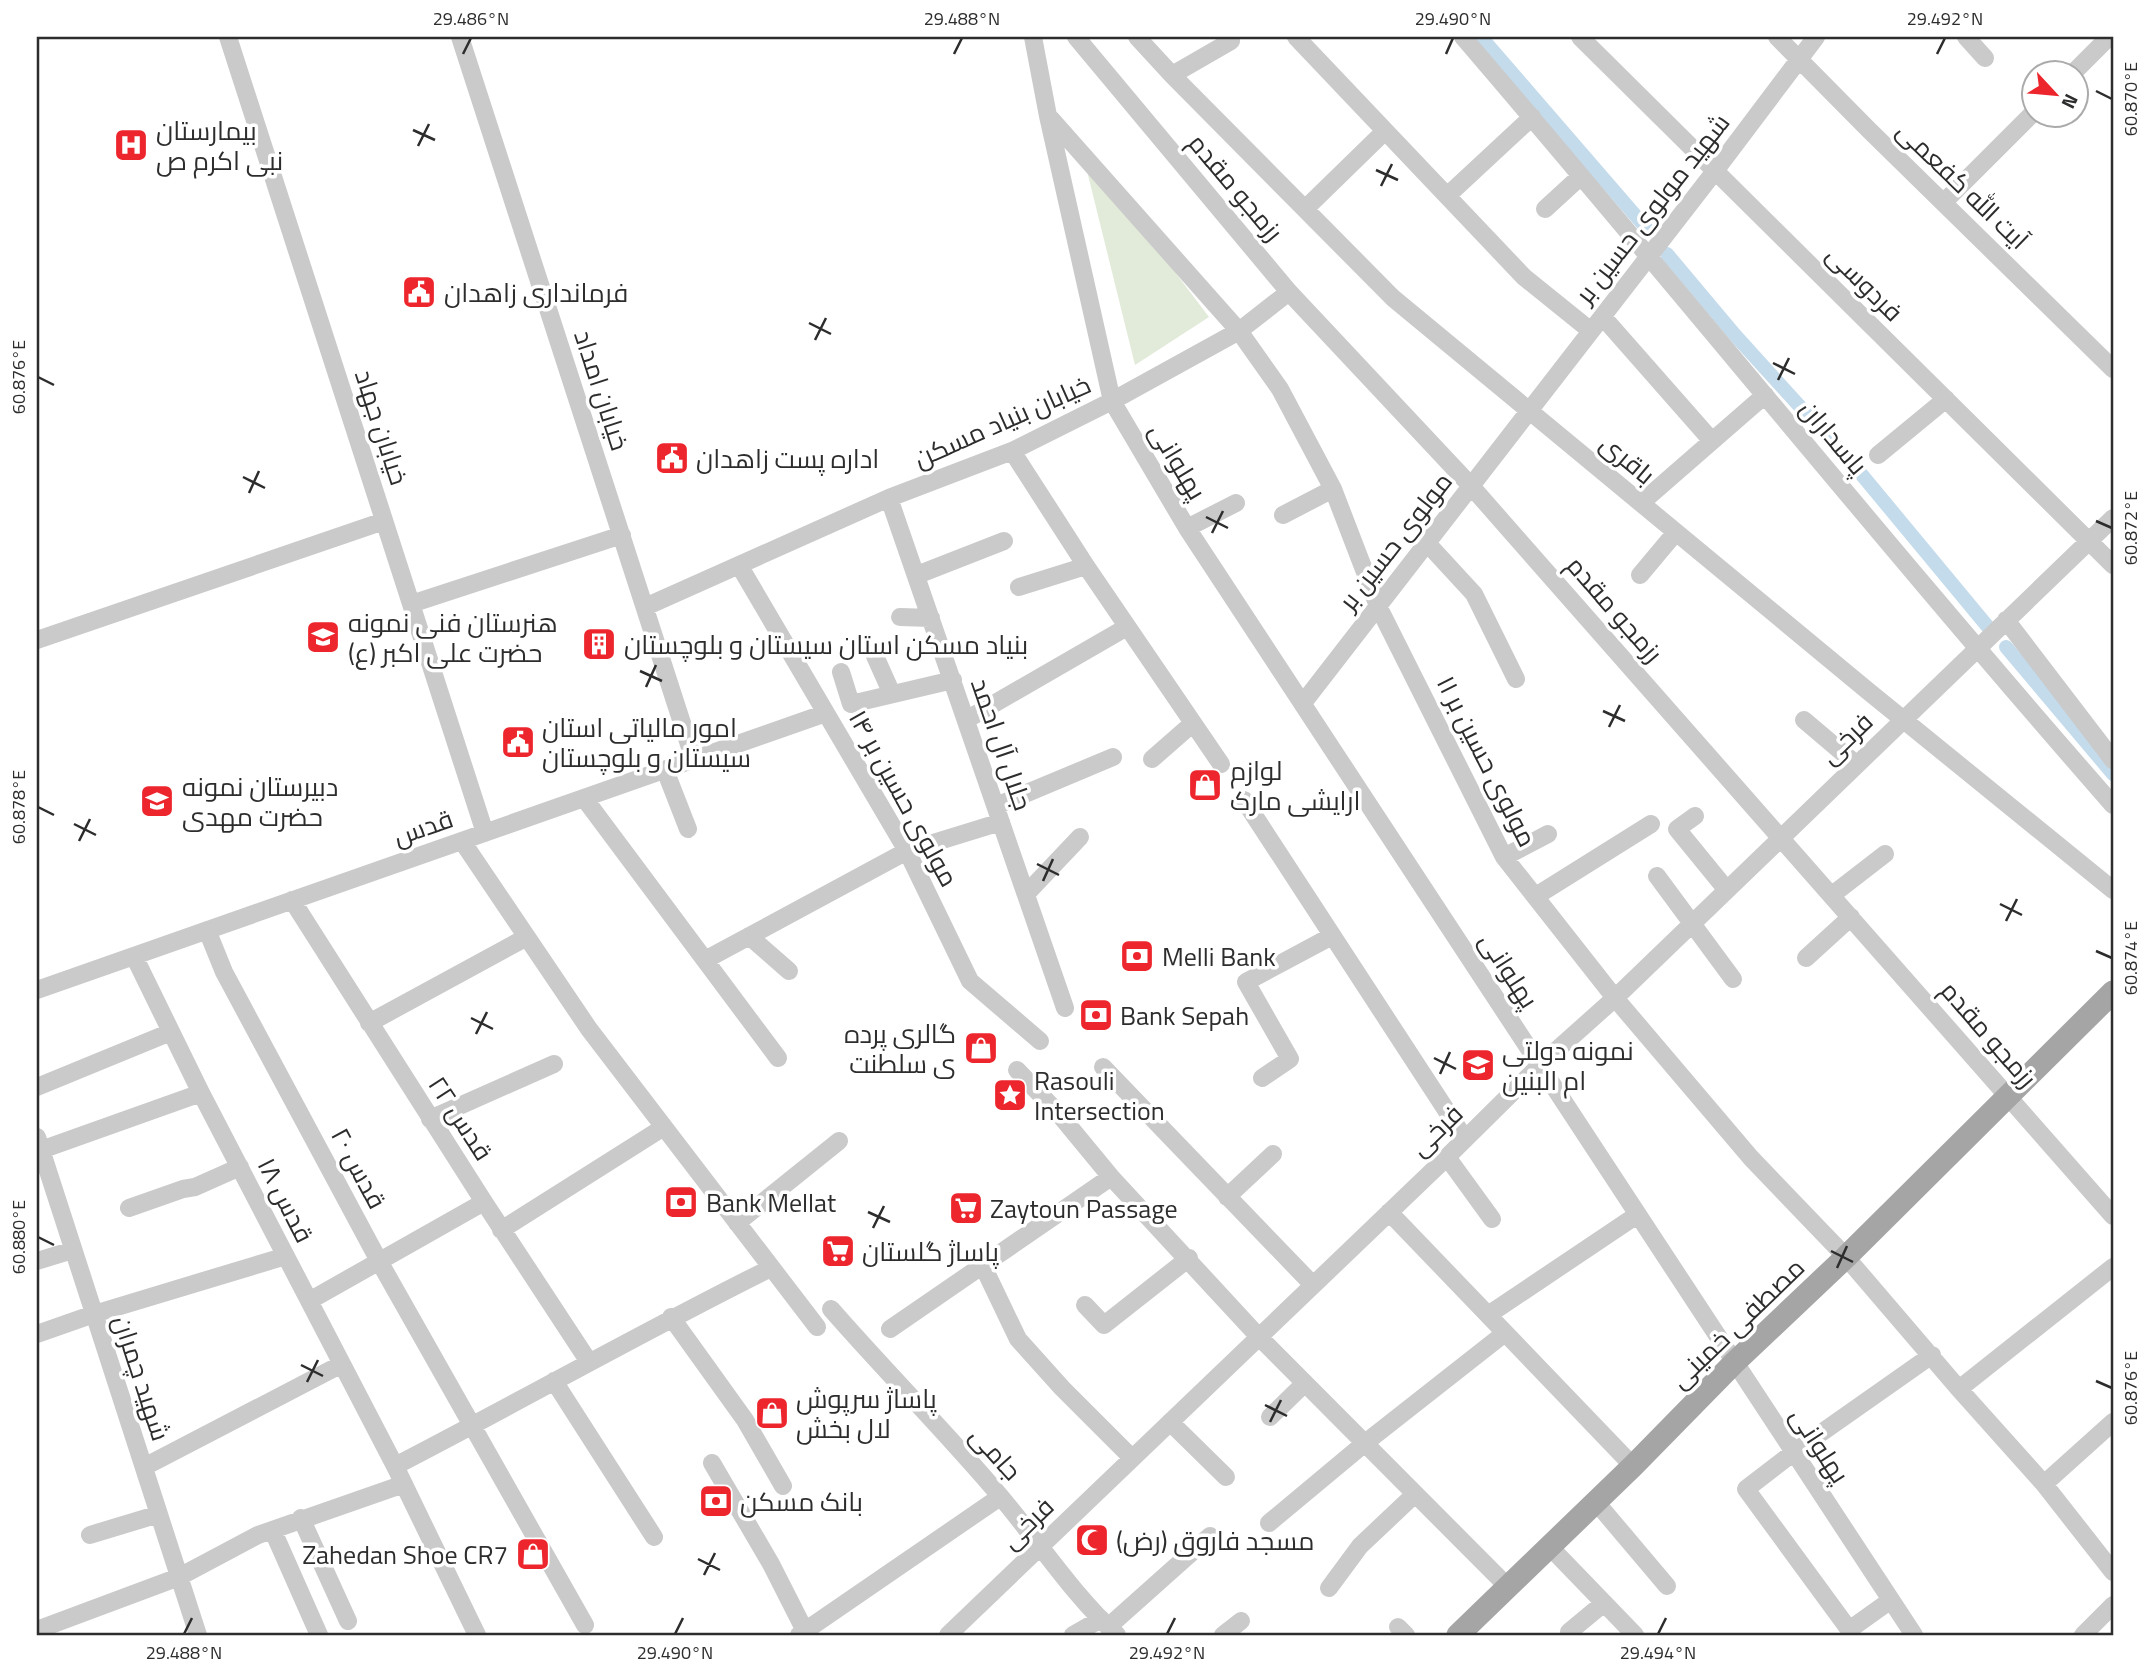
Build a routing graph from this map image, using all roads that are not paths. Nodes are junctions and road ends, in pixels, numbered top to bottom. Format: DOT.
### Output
graph roads {
  1 [pos="228,37"];
  2 [pos="460,37"];
  3 [pos="1033,37"];
  4 [pos="1076,37"];
  5 [pos="1138,37"];
  6 [pos="1296,37"];
  7 [pos="1462,37"];
  8 [pos="1580,37"];
  9 [pos="1777,37"];
  10 [pos="1816,37"];
  11 [pos="1966,37"];
  12 [pos="2109,37"];
  13 [pos="1231,41"];
  14 [pos="1799,58"];
  15 [pos="1985,58"];
  16 [pos="2086,60"];
  17 [pos="1172,75"];
  18 [pos="1048,116"];
  19 [pos="1532,117"];
  20 [pos="2021,125"];
  21 [pos="1385,131"];
  22 [pos="1715,171"];
  23 [pos="1581,176"];
  24 [pos="1447,196"];
  25 [pos="1944,202"];
  26 [pos="1305,209"];
  27 [pos="1545,209"];
  28 [pos="1649,255"];
  29 [pos="1289,292"];
  30 [pos="1602,316"];
  31 [pos="1239,331"];
  32 [pos="1591,331"];
  33 [pos="2113,369"];
  34 [pos="1765,395"];
  35 [pos="1945,399"];
  36 [pos="1112,401"];
  37 [pos="1529,412"];
  38 [pos="1712,441"];
  39 [pos="1012,451"];
  40 [pos="1878,455"];
  41 [pos="1471,486"];
  42 [pos="1333,489"];
  43 [pos="889,498"];
  44 [pos="1236,503"];
  45 [pos="1641,503"];
  46 [pos="1283,515"];
  47 [pos="2113,518"];
  48 [pos="384,522"];
  49 [pos="1187,527"];
  50 [pos="1676,532"];
  51 [pos="622,535"];
  52 [pos="1004,541"];
  53 [pos="2088,541"];
  54 [pos="1427,543"];
  55 [pos="739,565"];
  56 [pos="2113,565"];
  57 [pos="1086,566"];
  58 [pos="916,575"];
  59 [pos="1640,575"];
  60 [pos="1019,587"];
  61 [pos="411,604"];
  62 [pos="1378,606"];
  63 [pos="645,607"];
  64 [pos="900,617"];
  65 [pos="931,618"];
  66 [pos="2006,620"];
  67 [pos="1127,627"];
  68 [pos="37,640"];
  69 [pos="1976,649"];
  70 [pos="875,656"];
  71 [pos="841,672"];
  72 [pos="1516,679"];
  73 [pos="953,680"];
  74 [pos="892,694"];
  75 [pos="1303,703"];
  76 [pos="827,713"];
  77 [pos="1903,719"];
  78 [pos="966,720"];
  79 [pos="1804,720"];
  80 [pos="1192,724"];
  81 [pos="1113,757"];
  82 [pos="1152,759"];
  83 [pos="694,760"];
  84 [pos="2113,760"];
  85 [pos="1220,764"];
  86 [pos="1856,764"];
  87 [pos="665,770"];
  88 [pos="584,798"];
  89 [pos="1244,800"];
  90 [pos="2113,806"];
  91 [pos="999,814"];
  92 [pos="1695,816"];
  93 [pos="1651,824"];
  94 [pos="688,829"];
  95 [pos="485,833"];
  96 [pos="1548,834"];
  97 [pos="1080,837"];
  98 [pos="1780,837"];
  99 [pos="462,841"];
  100 [pos="907,850"];
  101 [pos="1885,854"];
  102 [pos="1504,857"];
  103 [pos="1657,876"];
  104 [pos="1726,889"];
  105 [pos="2113,890"];
  106 [pos="1026,894"];
  107 [pos="1832,895"];
  108 [pos="1536,896"];
  109 [pos="292,901"];
  110 [pos="1851,917"];
  111 [pos="1692,922"];
  112 [pos="207,930"];
  113 [pos="749,936"];
  114 [pos="1332,936"];
  115 [pos="527,937"];
  116 [pos="134,956"];
  117 [pos="1806,958"];
  118 [pos="705,960"];
  119 [pos="789,971"];
  120 [pos="1733,979"];
  121 [pos="37,990"];
  122 [pos="2113,992"];
  123 [pos="1615,998"];
  124 [pos="1065,1008"];
  125 [pos="369,1023"];
  126 [pos="171,1032"];
  127 [pos="1040,1041"];
  128 [pos="778,1058"];
  129 [pos="554,1064"];
  130 [pos="1539,1065"];
  131 [pos="1103,1067"];
  132 [pos="1017,1070"];
  133 [pos="1262,1078"];
  134 [pos="37,1087"];
  135 [pos="201,1093"];
  136 [pos="2007,1095"];
  137 [pos="430,1119"];
  138 [pos="664,1127"];
  139 [pos="1465,1139"];
  140 [pos="839,1141"];
  141 [pos="39,1143"];
  142 [pos="1273,1154"];
  143 [pos="1447,1157"];
  144 [pos="240,1167"];
  145 [pos="1111,1177"];
  146 [pos="1227,1197"];
  147 [pos="484,1202"];
  148 [pos="129,1208"];
  149 [pos="1389,1212"];
  150 [pos="1637,1215"];
  151 [pos="2113,1216"];
  152 [pos="1492,1219"];
  153 [pos="737,1223"];
  154 [pos="502,1230"];
  155 [pos="73,1250"];
  156 [pos="286,1256"];
  157 [pos="1846,1256"];
  158 [pos="1189,1258"];
  159 [pos="37,1261"];
  160 [pos="379,1261"];
  161 [pos="983,1266"];
  162 [pos="2113,1266"];
  163 [pos="771,1268"];
  164 [pos="1313,1285"];
  165 [pos="309,1301"];
  166 [pos="1085,1305"];
  167 [pos="831,1310"];
  168 [pos="94,1314"];
  169 [pos="1488,1315"];
  170 [pos="671,1317"];
  171 [pos="817,1327"];
  172 [pos="890,1329"];
  173 [pos="1505,1333"];
  174 [pos="37,1334"];
  175 [pos="1259,1337"];
  176 [pos="1932,1355"];
  177 [pos="589,1362"];
  178 [pos="1734,1363"];
  179 [pos="342,1364"];
  180 [pos="554,1381"];
  181 [pos="1305,1383"];
  182 [pos="1959,1389"];
  183 [pos="1269,1417"];
  184 [pos="1170,1422"];
  185 [pos="2113,1422"];
  186 [pos="472,1426"];
  187 [pos="1365,1443"];
  188 [pos="1794,1452"];
  189 [pos="1132,1458"];
  190 [pos="712,1463"];
  191 [pos="395,1466"];
  192 [pos="1633,1466"];
  193 [pos="144,1467"];
  194 [pos="1226,1477"];
  195 [pos="2044,1483"];
  196 [pos="404,1484"];
  197 [pos="783,1486"];
  198 [pos="1415,1494"];
  199 [pos="1000,1497"];
  200 [pos="1596,1502"];
  201 [pos="159,1514"];
  202 [pos="301,1518"];
  203 [pos="1269,1523"];
  204 [pos="273,1531"];
  205 [pos="90,1535"];
  206 [pos="1210,1536"];
  207 [pos="654,1537"];
  208 [pos="1549,1547"];
  209 [pos="1039,1548"];
  210 [pos="2113,1573"];
  211 [pos="179,1577"];
  212 [pos="1508,1587"];
  213 [pos="1667,1587"];
  214 [pos="1329,1588"];
  215 [pos="1891,1600"];
  216 [pos="1604,1603"];
  217 [pos="2113,1605"];
  218 [pos="348,1621"];
  219 [pos="1241,1621"];
  220 [pos="585,1625"];
  221 [pos="1108,1627"];
  222 [pos="1849,1629"];
  223 [pos="41,1631"];
  224 [pos="1569,1632"];
  225 [pos="802,1633"];
  226 [pos="198,1635"];
  227 [pos="319,1635"];
  228 [pos="477,1635"];
  229 [pos="948,1635"];
  230 [pos="1073,1635"];
  231 [pos="1223,1635"];
  232 [pos="1458,1635"];
  233 [pos="1636,1635"];
  234 [pos="1914,1635"];
  235 [pos="2083,1635"];
  1 -- 48 [label="street, خیابان جهاد"];
  2 -- 51 [label="street, خیابان امداد"];
  3 -- 18 [label="street, پهلوانی"];
  4 -- 29 [label="street, رزمجو مقدم"];
  5 -- 17 [label="street, باقری"];
  6 -- 21 [label="street"];
  7 -- 19 [label="street, پاسداران"];
  8 -- 22 [label="street, فردوسی"];
  9 -- 14 [label="street, آیت الله کفعمی"];
  10 -- 14 [label="street, شهید مولوی حسین بر"];
  11 -- 15 [label="street"];
  12 -- 16 [label="street"];
  13 -- 17 [label="street"];
  14 -- 22 [label="street, شهید مولوی حسین بر"];
  14 -- 25 [label="street, آیت الله کفعمی"];
  17 -- 26 [label="street, باقری"];
  18 -- 31 [label="street, مولوی حسین بر ۱۱"];
  18 -- 36 [label="street, پهلوانی"];
  19 -- 23 [label="street, پاسداران"];
  19 -- 24 [label="street"];
  20 -- 25 [label="street"];
  21 -- 24 [label="street"];
  21 -- 26 [label="street"];
  22 -- 28 [label="street, شهید مولوی حسین بر"];
  22 -- 35 [label="street, فردوسی"];
  23 -- 27 [label="street"];
  23 -- 28 [label="street, پاسداران"];
  24 -- 32 [label="street"];
  25 -- 33 [label="street, آیت الله کفعمی"];
  26 -- 37 [label="street, باقری"];
  28 -- 30 [label="street, شهید مولوی حسین بر"];
  28 -- 34 [label="street, پاسداران"];
  29 -- 31 [label="street, خیابان بنیاد مسکن"];
  29 -- 41 [label="street, رزمجو مقدم"];
  30 -- 32 [label="street, شهید مولوی حسین بر"];
  30 -- 38 [label="street"];
  31 -- 36 [label="street, خیابان بنیاد مسکن"];
  31 -- 42 [label="street, مولوی حسین بر ۱۱"];
  32 -- 37 [label="street, شهید مولوی حسین بر"];
  34 -- 38 [label="street"];
  34 -- 69 [label="street, پاسداران"];
  35 -- 40 [label="street"];
  35 -- 53 [label="street, فردوسی"];
  36 -- 39 [label="street, خیابان بنیاد مسکن"];
  36 -- 49 [label="street, پهلوانی"];
  37 -- 41 [label="street, مولوی حسین بر"];
  37 -- 45 [label="street, باقری"];
  38 -- 45 [label="street"];
  39 -- 43 [label="street, خیابان بنیاد مسکن"];
  39 -- 57 [label="street"];
  41 -- 54 [label="street, مولوی حسین بر"];
  41 -- 98 [label="street, رزمجو مقدم"];
  42 -- 46 [label="street"];
  42 -- 62 [label="street, مولوی حسین بر ۱۱"];
  43 -- 55 [label="street, خیابان بنیاد مسکن"];
  43 -- 58 [label="street, جلال آل احمد"];
  44 -- 49 [label="street"];
  45 -- 50 [label="street, باقری"];
  47 -- 53 [label="street, فرخی"];
  48 -- 61 [label="street, خیابان جهاد"];
  48 -- 68 [label="street"];
  49 -- 75 [label="street, پهلوانی"];
  50 -- 59 [label="street"];
  50 -- 77 [label="street, باقری"];
  51 -- 61 [label="street"];
  51 -- 63 [label="street, خیابان امداد"];
  52 -- 58 [label="street"];
  53 -- 56 [label="street, فردوسی"];
  53 -- 66 [label="street, فرخی"];
  54 -- 62 [label="street, مولوی حسین بر"];
  54 -- 72 [label="street"];
  55 -- 63 [label="street, خیابان بنیاد مسکن"];
  55 -- 76 [label="street, مولوی حسین بر ۱۴"];
  57 -- 60 [label="street"];
  57 -- 67 [label="street"];
  58 -- 65 [label="street, جلال آل احمد"];
  61 -- 95 [label="street, خیابان جهاد"];
  62 -- 75 [label="street, مولوی حسین بر"];
  62 -- 102 [label="street, مولوی حسین بر ۱۱"];
  63 -- 83 [label="street, خیابان امداد"];
  64 -- 65 [label="street"];
  65 -- 73 [label="street, جلال آل احمد"];
  66 -- 69 [label="street, فرخی"];
  66 -- 84 [label="street"];
  67 -- 78 [label="street"];
  67 -- 80 [label="street"];
  69 -- 77 [label="street, فرخی"];
  69 -- 90 [label="street, پاسداران"];
  70 -- 74 [label="street"];
  71 -- 74 [label="street"];
  73 -- 74 [label="street"];
  73 -- 78 [label="street, جلال آل احمد"];
  75 -- 130 [label="street, پهلوانی"];
  76 -- 83 [label="street, قدس"];
  76 -- 100 [label="street, مولوی حسین بر ۱۴"];
  77 -- 86 [label="street, فرخی"];
  77 -- 105 [label="street, باقری"];
  78 -- 91 [label="street, جلال آل احمد"];
  79 -- 86 [label="street"];
  80 -- 82 [label="street"];
  80 -- 85 [label="street"];
  81 -- 91 [label="street"];
  83 -- 87 [label="street, قدس"];
  86 -- 98 [label="street, فرخی"];
  87 -- 88 [label="street, قدس"];
  87 -- 94 [label="street"];
  88 -- 95 [label="street, قدس"];
  88 -- 118 [label="street"];
  89 -- 114 [label="street"];
  91 -- 100 [label="street"];
  91 -- 106 [label="street, جلال آل احمد"];
  92 -- 104 [label="street"];
  93 -- 108 [label="street"];
  95 -- 99 [label="street, قدس"];
  96 -- 102 [label="street"];
  97 -- 106 [label="street"];
  98 -- 104 [label="street, فرخی"];
  98 -- 107 [label="street, رزمجو مقدم"];
  99 -- 109 [label="street, قدس"];
  99 -- 115 [label="street"];
  100 -- 113 [label="street"];
  100 -- 127 [label="street, مولوی حسین بر ۱۴"];
  101 -- 107 [label="street"];
  102 -- 108 [label="street, مولوی حسین بر ۱۱"];
  103 -- 111 [label="street"];
  104 -- 111 [label="street, فرخی"];
  106 -- 124 [label="street, جلال آل احمد"];
  107 -- 110 [label="street, رزمجو مقدم"];
  108 -- 123 [label="street, مولوی حسین بر ۱۱"];
  109 -- 112 [label="street, قدس"];
  109 -- 125 [label="street, قدس ۲۲"];
  110 -- 117 [label="street"];
  110 -- 136 [label="street, رزمجو مقدم"];
  111 -- 120 [label="street"];
  111 -- 123 [label="street, فرخی"];
  112 -- 116 [label="street, قدس"];
  112 -- 160 [label="street, قدس ۲۰"];
  113 -- 118 [label="street"];
  113 -- 119 [label="street"];
  114 -- 133 [label="street"];
  114 -- 139 [label="street"];
  115 -- 125 [label="street"];
  115 -- 138 [label="street"];
  116 -- 121 [label="street, قدس"];
  116 -- 126 [label="street, قدس ۱۸"];
  118 -- 128 [label="street"];
  122 -- 136 [label="main road, مصطفی خمینی"];
  123 -- 130 [label="street, فرخی"];
  123 -- 157 [label="street, مولوی حسین بر ۱۱"];
  125 -- 137 [label="street, قدس ۲۲"];
  126 -- 134 [label="street"];
  126 -- 135 [label="street, قدس ۱۸"];
  129 -- 137 [label="street"];
  130 -- 139 [label="street, فرخی"];
  130 -- 150 [label="street, پهلوانی"];
  131 -- 146 [label="street"];
  132 -- 145 [label="street"];
  135 -- 141 [label="street"];
  135 -- 144 [label="street, قدس ۱۸"];
  136 -- 151 [label="street, رزمجو مقدم"];
  136 -- 157 [label="main road, مصطفی خمینی"];
  137 -- 147 [label="street, قدس ۲۲"];
  138 -- 153 [label="street"];
  138 -- 154 [label="street"];
  139 -- 143 [label="street, فرخی"];
  140 -- 153 [label="street"];
  141 -- 155 [label="street, شهید چمران"];
  142 -- 146 [label="street"];
  143 -- 149 [label="street, فرخی"];
  143 -- 152 [label="street"];
  144 -- 148 [label="street"];
  144 -- 156 [label="street, قدس ۱۸"];
  145 -- 158 [label="street"];
  145 -- 161 [label="street"];
  146 -- 164 [label="street"];
  147 -- 154 [label="street, قدس ۲۲"];
  147 -- 160 [label="street"];
  149 -- 164 [label="street, فرخی"];
  149 -- 169 [label="street"];
  150 -- 169 [label="street"];
  150 -- 178 [label="street, پهلوانی"];
  153 -- 163 [label="street"];
  154 -- 177 [label="street, قدس ۲۲"];
  155 -- 159 [label="street"];
  155 -- 168 [label="street, شهید چمران"];
  156 -- 165 [label="street, قدس ۱۸"];
  156 -- 168 [label="street"];
  157 -- 176 [label="street, مولوی حسین بر ۱۱"];
  157 -- 178 [label="main road, مصطفی خمینی"];
  158 -- 166 [label="street"];
  158 -- 175 [label="street"];
  160 -- 165 [label="street"];
  160 -- 186 [label="street, قدس ۲۰"];
  161 -- 172 [label="street"];
  161 -- 189 [label="street"];
  162 -- 182 [label="street"];
  163 -- 170 [label="street"];
  163 -- 171 [label="street"];
  164 -- 175 [label="street, فرخی"];
  165 -- 179 [label="street, قدس ۱۸"];
  167 -- 199 [label="street, جامی"];
  168 -- 174 [label="street"];
  168 -- 193 [label="street, شهید چمران"];
  169 -- 173 [label="street"];
  170 -- 177 [label="street"];
  170 -- 197 [label="street"];
  173 -- 187 [label="street"];
  173 -- 192 [label="street"];
  175 -- 181 [label="street"];
  175 -- 184 [label="street, فرخی"];
  176 -- 182 [label="street, مولوی حسین بر ۱۱"];
  176 -- 188 [label="street"];
  177 -- 180 [label="street"];
  178 -- 188 [label="street, پهلوانی"];
  178 -- 192 [label="main road, مصطفی خمینی"];
  179 -- 191 [label="street, قدس ۱۸"];
  179 -- 193 [label="street"];
  180 -- 186 [label="street"];
  180 -- 207 [label="street"];
  181 -- 183 [label="street"];
  181 -- 187 [label="street"];
  182 -- 195 [label="street, مولوی حسین بر ۱۱"];
  184 -- 189 [label="street, فرخی"];
  184 -- 194 [label="street"];
  185 -- 195 [label="street"];
  186 -- 191 [label="street"];
  186 -- 220 [label="street, قدس ۲۰"];
  187 -- 198 [label="street"];
  187 -- 203 [label="street"];
  188 -- 215 [label="street, پهلوانی"];
  188 -- 222 [label="street"];
  189 -- 209 [label="street, فرخی"];
  190 -- 225 [label="street"];
  191 -- 196 [label="street, قدس ۱۸"];
  192 -- 200 [label="main road, مصطفی خمینی"];
  193 -- 201 [label="street, شهید چمران"];
  195 -- 210 [label="street, مولوی حسین بر ۱۱"];
  196 -- 202 [label="street"];
  196 -- 228 [label="street, قدس ۱۸"];
  198 -- 212 [label="street"];
  198 -- 214 [label="street"];
  199 -- 209 [label="street, جامی"];
  199 -- 225 [label="street"];
  200 -- 208 [label="main road, مصطفی خمینی"];
  200 -- 213 [label="street"];
  201 -- 205 [label="street"];
  201 -- 211 [label="street, شهید چمران"];
  202 -- 204 [label="street"];
  202 -- 218 [label="street"];
  204 -- 211 [label="street"];
  204 -- 227 [label="street"];
  206 -- 221 [label="street"];
  208 -- 212 [label="main road, مصطفی خمینی"];
  208 -- 216 [label="street"];
  209 -- 221 [label="street, جامی"];
  209 -- 229 [label="street, فرخی"];
  211 -- 223 [label="street"];
  211 -- 226 [label="street, شهید چمران"];
  212 -- 232 [label="main road, مصطفی خمینی"];
  215 -- 222 [label="street"];
  215 -- 234 [label="street, پهلوانی"];
  216 -- 224 [label="street"];
  216 -- 233 [label="street"];
  217 -- 235 [label="street"];
  219 -- 231 [label="street"];
  221 -- 230 [label="street"];
}
